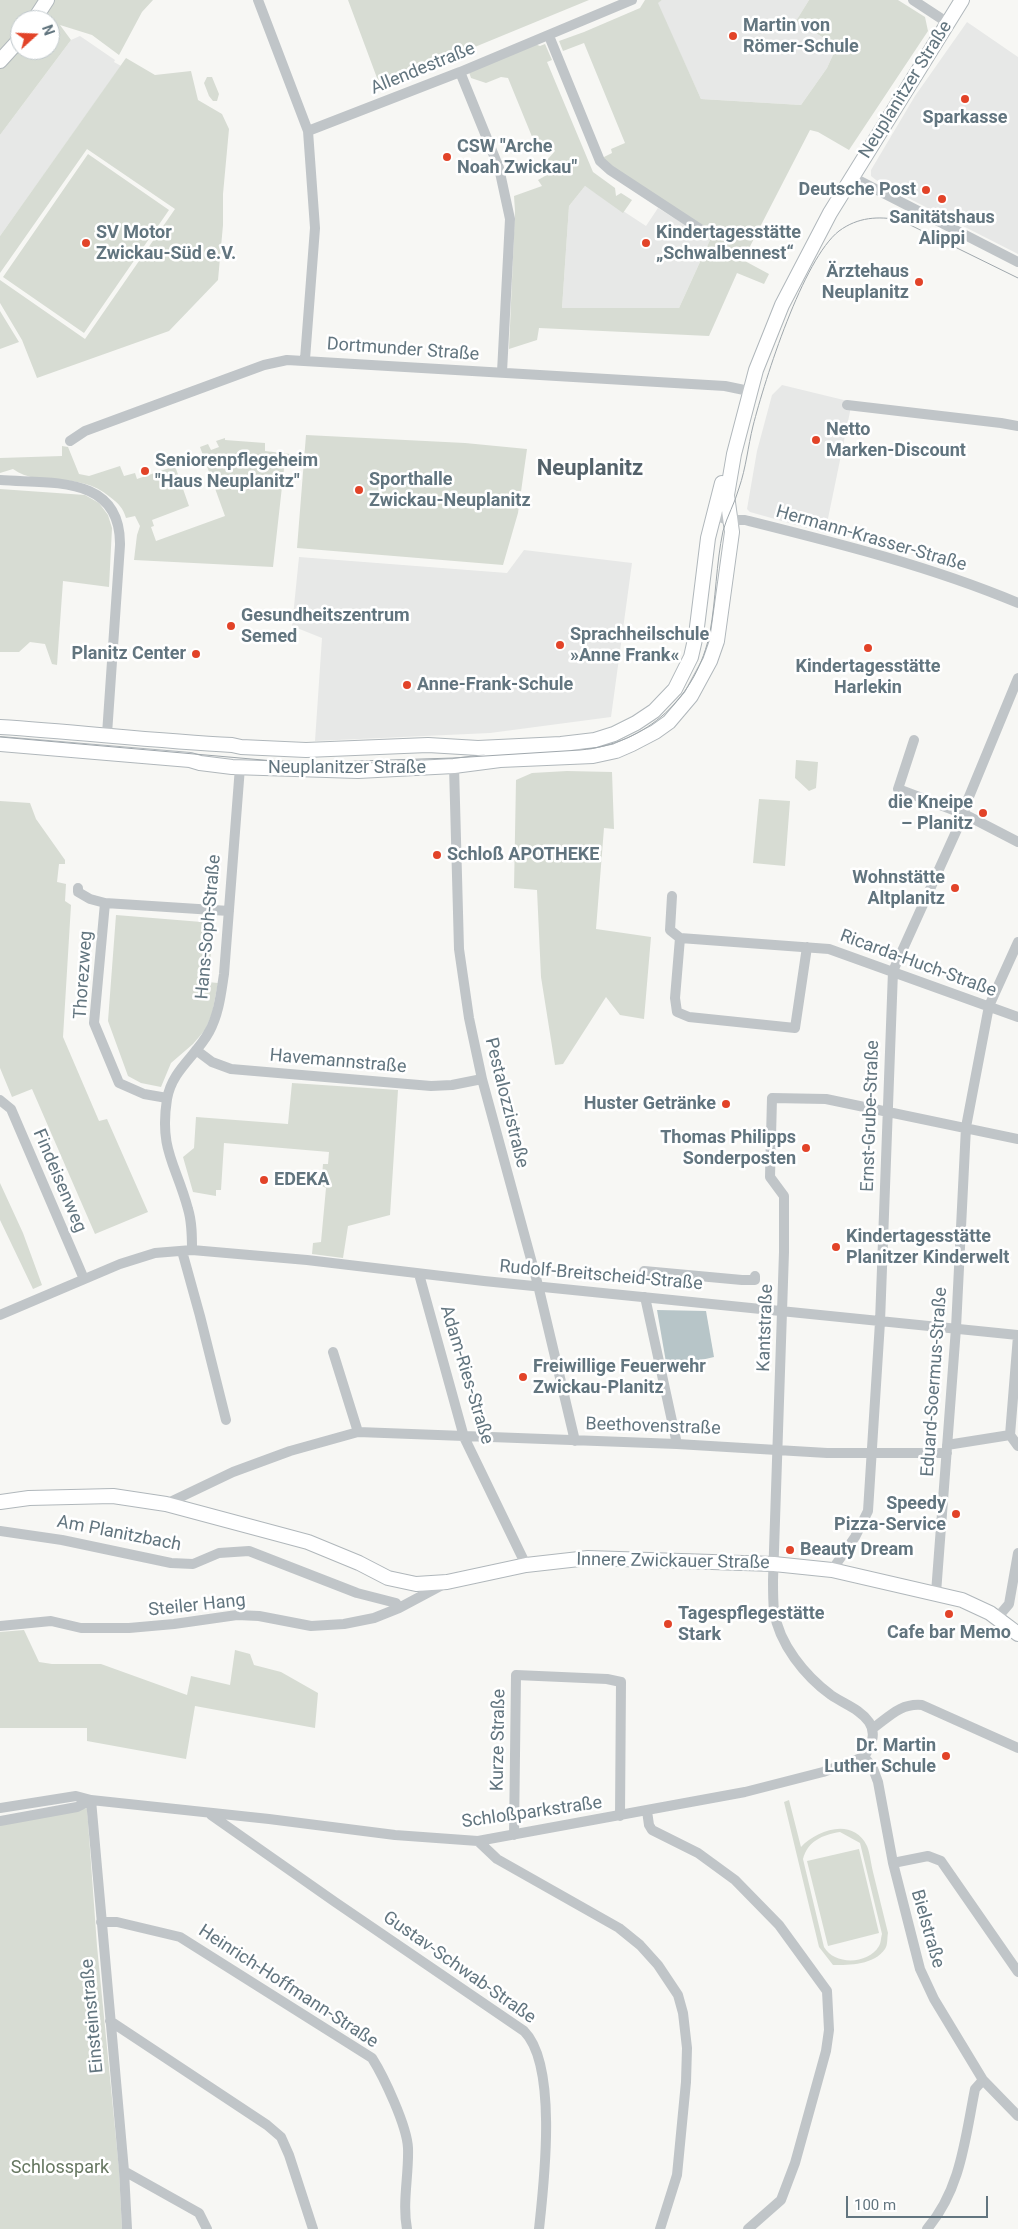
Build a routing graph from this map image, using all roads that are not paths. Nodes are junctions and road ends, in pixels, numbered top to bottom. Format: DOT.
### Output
graph roads {
  1 [pos="258,0"];
  2 [pos="632,0"];
  3 [pos="913,0"];
  4 [pos="962,0"];
  5 [pos="948,22"];
  6 [pos="549,36"];
  7 [pos="10,50"];
  8 [pos="0,61"];
  9 [pos="460,72"];
  10 [pos="308,132"];
  11 [pos="852,177"];
  12 [pos="700,229"];
  13 [pos="1018,262"];
  14 [pos="305,360"];
  15 [pos="502,372"];
  16 [pos="749,390"];
  17 [pos="846,406"];
  18 [pos="1018,426"];
  19 [pos="70,441"];
  20 [pos="734,454"];
  21 [pos="0,480"];
  22 [pos="714,514"];
  23 [pos="730,520"];
  24 [pos="1018,603"];
  25 [pos="1018,678"];
  26 [pos="0,727"];
  27 [pos="107,734"];
  28 [pos="914,740"];
  29 [pos="0,744"];
  30 [pos="241,747"];
  31 [pos="452,748"];
  32 [pos="106,753"];
  33 [pos="454,766"];
  34 [pos="240,767"];
  35 [pos="964,814"];
  36 [pos="1018,842"];
  37 [pos="78,888"];
  38 [pos="672,896"];
  39 [pos="105,903"];
  40 [pos="229,911"];
  41 [pos="680,938"];
  42 [pos="1018,942"];
  43 [pos="807,947"];
  44 [pos="893,971"];
  45 [pos="989,1006"];
  46 [pos="1018,1016"];
  47 [pos="196,1050"];
  48 [pos="482,1079"];
  49 [pos="167,1098"];
  50 [pos="0,1100"];
  51 [pos="888,1112"];
  52 [pos="966,1127"];
  53 [pos="1018,1139"];
  54 [pos="187,1251"];
  55 [pos="644,1271"];
  56 [pos="419,1274"];
  57 [pos="755,1276"];
  58 [pos="84,1278"];
  59 [pos="538,1285"];
  60 [pos="645,1297"];
  61 [pos="782,1310"];
  62 [pos="0,1316"];
  63 [pos="880,1322"];
  64 [pos="956,1328"];
  65 [pos="1018,1335"];
  66 [pos="333,1352"];
  67 [pos="226,1420"];
  68 [pos="358,1432"];
  69 [pos="1010,1435"];
  70 [pos="464,1437"];
  71 [pos="574,1440"];
  72 [pos="677,1444"];
  73 [pos="1018,1446"];
  74 [pos="778,1449"];
  75 [pos="947,1449"];
  76 [pos="871,1452"];
  77 [pos="0,1502"];
  78 [pos="166,1504"];
  79 [pos="0,1531"];
  80 [pos="1018,1553"];
  81 [pos="774,1564"];
  82 [pos="526,1565"];
  83 [pos="832,1570"];
  84 [pos="448,1582"];
  85 [pos="936,1593"];
  86 [pos="399,1608"];
  87 [pos="997,1618"];
  88 [pos="0,1626"];
  89 [pos="1018,1634"];
  90 [pos="872,1729"];
  91 [pos="1018,1748"];
  92 [pos="864,1757"];
  93 [pos="91,1800"];
  94 [pos="0,1808"];
  95 [pos="648,1811"];
  96 [pos="210,1814"];
  97 [pos="620,1816"];
  98 [pos="0,1820"];
  99 [pos="514,1835"];
  100 [pos="478,1841"];
  101 [pos="893,1863"];
  102 [pos="101,1922"];
  103 [pos="1018,1972"];
  104 [pos="110,2021"];
  105 [pos="983,2080"];
  106 [pos="1018,2116"];
  107 [pos="124,2171"];
  108 [pos="127,2229"];
  109 [pos="207,2229"];
  110 [pos="313,2229"];
  111 [pos="407,2229"];
  112 [pos="540,2229"];
  113 [pos="660,2229"];
  114 [pos="748,2229"];
  115 [pos="927,2229"];
  1 -- 10 [label="street"];
  2 -- 6 [label="street, Allendestraße"];
  3 -- 5 [label="street"];
  4 -- 5 [label="street, Neuplanitzer Straße"];
  5 -- 11 [label="street, Neuplanitzer Straße"];
  6 -- 9 [label="street, Allendestraße"];
  6 -- 12 [label="street"];
  7 -- 8 [label="street"];
  9 -- 10 [label="street, Allendestraße"];
  9 -- 15 [label="street"];
  10 -- 14 [label="street"];
  11 -- 13 [label="street"];
  11 -- 16 [label="street, Neuplanitzer Straße"];
  14 -- 15 [label="street, Dortmunder Straße"];
  14 -- 19 [label="street, Dortmunder Straße"];
  15 -- 16 [label="street, Dortmunder Straße"];
  16 -- 20 [label="street, Neuplanitzer Straße"];
  17 -- 18 [label="street"];
  20 -- 22 [label="street, Neuplanitzer Straße"];
  20 -- 23 [label="street, Neuplanitzer Straße"];
  21 -- 27 [label="street"];
  22 -- 23 [label="street, Hermann-Krasser-Straße"];
  22 -- 31 [label="street, Neuplanitzer Straße"];
  23 -- 24 [label="street, Hermann-Krasser-Straße"];
  23 -- 33 [label="street, Neuplanitzer Straße"];
  25 -- 35 [label="street, Ernst-Grube-Straße"];
  26 -- 27 [label="street, Neuplanitzer Straße"];
  27 -- 30 [label="street, Neuplanitzer Straße"];
  27 -- 32 [label="street"];
  28 -- 35 [label="street"];
  29 -- 32 [label="street, Neuplanitzer Straße"];
  30 -- 31 [label="street, Neuplanitzer Straße"];
  30 -- 34 [label="street"];
  31 -- 33 [label="street"];
  32 -- 34 [label="street, Neuplanitzer Straße"];
  33 -- 34 [label="street, Neuplanitzer Straße"];
  33 -- 48 [label="street, Pestalozzistraße"];
  34 -- 40 [label="street, Hans-Soph-Straße"];
  35 -- 36 [label="street"];
  35 -- 44 [label="street, Ernst-Grube-Straße"];
  37 -- 39 [label="street"];
  38 -- 41 [label="street"];
  39 -- 40 [label="street"];
  39 -- 49 [label="street, Thorezweg"];
  40 -- 47 [label="street, Hans-Soph-Straße"];
  41 -- 43 [label="street, Ricarda-Huch-Straße"];
  41 -- 43 [label="street"];
  42 -- 45 [label="street, Eduard-Soermus-Straße"];
  43 -- 44 [label="street, Ricarda-Huch-Straße"];
  44 -- 45 [label="street, Ricarda-Huch-Straße"];
  44 -- 51 [label="street, Ernst-Grube-Straße"];
  45 -- 46 [label="street, Ricarda-Huch-Straße"];
  45 -- 52 [label="street, Eduard-Soermus-Straße"];
  47 -- 48 [label="street, Havemannstraße"];
  47 -- 49 [label="street, Hans-Soph-Straße"];
  48 -- 59 [label="street, Pestalozzistraße"];
  49 -- 54 [label="street, Hans-Soph-Straße"];
  50 -- 58 [label="street, Findeisenweg"];
  51 -- 52 [label="street"];
  51 -- 61 [label="street, Kantstraße"];
  51 -- 63 [label="street, Ernst-Grube-Straße"];
  52 -- 53 [label="street"];
  52 -- 64 [label="street, Eduard-Soermus-Straße"];
  54 -- 56 [label="street, Rudolf-Breitscheid-Straße"];
  54 -- 58 [label="street, Rudolf-Breitscheid-Straße"];
  54 -- 67 [label="street"];
  55 -- 57 [label="street, Rudolf-Breitscheid-Straße"];
  56 -- 59 [label="street, Rudolf-Breitscheid-Straße"];
  56 -- 70 [label="street, Adam-Ries-Straße"];
  58 -- 62 [label="street, Rudolf-Breitscheid-Straße"];
  59 -- 60 [label="street, Rudolf-Breitscheid-Straße"];
  59 -- 71 [label="street, Pestalozzistraße"];
  60 -- 61 [label="street, Rudolf-Breitscheid-Straße"];
  60 -- 72 [label="street"];
  61 -- 63 [label="street, Rudolf-Breitscheid-Straße"];
  61 -- 74 [label="street, Kantstraße"];
  63 -- 64 [label="street, Rudolf-Breitscheid-Straße"];
  63 -- 76 [label="street, Ernst-Grube-Straße"];
  64 -- 65 [label="street, Rudolf-Breitscheid-Straße"];
  64 -- 75 [label="street, Eduard-Soermus-Straße"];
  65 -- 69 [label="street"];
  66 -- 68 [label="street"];
  68 -- 70 [label="street, Beethovenstraße"];
  68 -- 78 [label="street, Beethovenstraße"];
  69 -- 73 [label="street"];
  69 -- 75 [label="street, Beethovenstraße"];
  70 -- 71 [label="street, Beethovenstraße"];
  70 -- 82 [label="street, Adam-Ries-Straße"];
  71 -- 72 [label="street, Beethovenstraße"];
  72 -- 74 [label="street, Beethovenstraße"];
  74 -- 76 [label="street, Beethovenstraße"];
  74 -- 81 [label="street, Kantstraße"];
  75 -- 76 [label="street, Beethovenstraße"];
  75 -- 85 [label="street, Eduard-Soermus-Straße"];
  76 -- 83 [label="street, Ernst-Grube-Straße"];
  77 -- 78 [label="street, Innere Zwickauer Straße"];
  78 -- 84 [label="street, Innere Zwickauer Straße"];
  79 -- 86 [label="street, Am Planitzbach"];
  80 -- 87 [label="street"];
  81 -- 82 [label="street, Innere Zwickauer Straße"];
  81 -- 83 [label="street, Innere Zwickauer Straße"];
  81 -- 90 [label="street, Kantstraße"];
  82 -- 84 [label="street, Innere Zwickauer Straße"];
  83 -- 85 [label="street, Innere Zwickauer Straße"];
  84 -- 86 [label="street, Steiler Hang"];
  85 -- 87 [label="street, Innere Zwickauer Straße"];
  86 -- 88 [label="street, Steiler Hang"];
  87 -- 89 [label="street, Innere Zwickauer Straße"];
  90 -- 91 [label="street"];
  90 -- 92 [label="street"];
  92 -- 95 [label="street, Schloßparkstraße"];
  92 -- 101 [label="street, Bielstraße"];
  93 -- 94 [label="street, Schloßparkstraße"];
  93 -- 96 [label="street, Schloßparkstraße"];
  93 -- 98 [label="street, Schloßparkstraße"];
  93 -- 102 [label="street, Einsteinstraße"];
  95 -- 97 [label="street, Schloßparkstraße"];
  95 -- 114 [label="street"];
  96 -- 100 [label="street, Schloßparkstraße"];
  96 -- 112 [label="street, Gustav-Schwab-Straße"];
  97 -- 99 [label="street, Schloßparkstraße"];
  97 -- 99 [label="street, Kurze Straße"];
  99 -- 100 [label="street, Schloßparkstraße"];
  100 -- 113 [label="street"];
  101 -- 103 [label="street"];
  101 -- 105 [label="street, Bielstraße"];
  102 -- 104 [label="street, Einsteinstraße"];
  102 -- 111 [label="street, Heinrich-Hoffmann-Straße"];
  104 -- 107 [label="street, Einsteinstraße"];
  104 -- 110 [label="street"];
  105 -- 106 [label="street, Bielstraße"];
  105 -- 115 [label="street"];
  107 -- 108 [label="street, Einsteinstraße"];
  107 -- 109 [label="street"];
}
